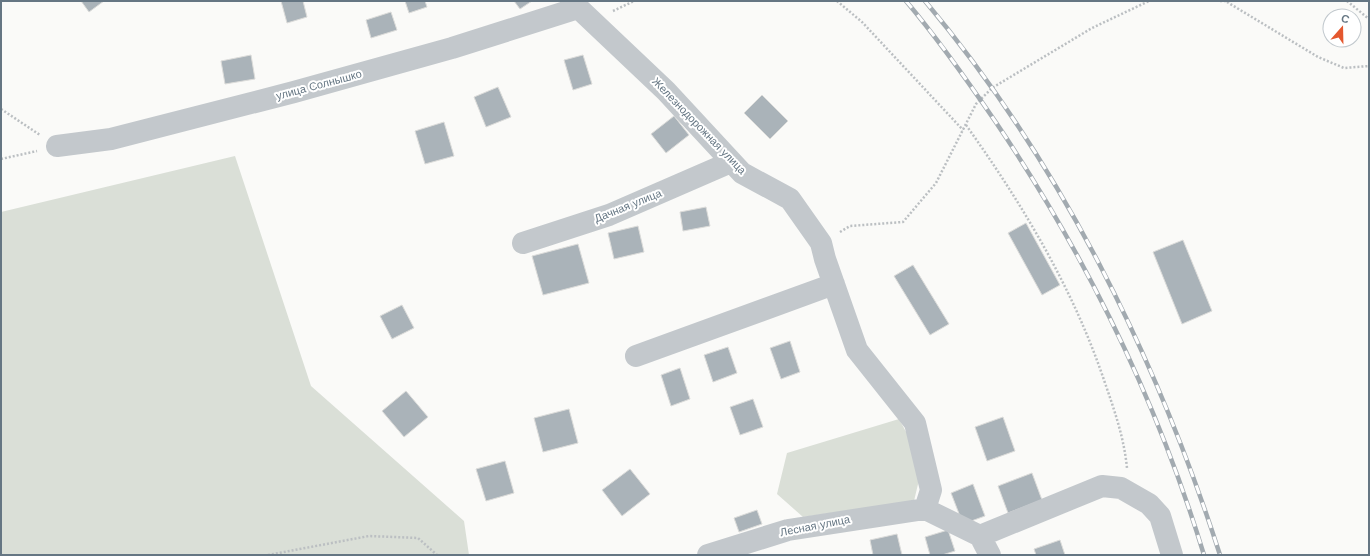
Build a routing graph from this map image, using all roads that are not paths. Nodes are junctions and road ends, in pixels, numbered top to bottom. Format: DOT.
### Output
graph roads {
  1 [pos="574,5"];
  2 [pos="57,146"];
  3 [pos="731,162"];
  4 [pos="522,243"];
  5 [pos="834,284"];
  6 [pos="636,356"];
  7 [pos="925,510"];
  8 [pos="985,546"];
  9 [pos="708,555"];
  10 [pos="1172,555"];
  1 -- 2 [label="street, улица Солнышко"];
  1 -- 3 [label="street, Железнодорожная улица"];
  3 -- 4 [label="street, Дачная улица"];
  3 -- 5 [label="street, Железнодорожная улица"];
  5 -- 6 [label="street"];
  5 -- 7 [label="street, Железнодорожная улица"];
  7 -- 8 [label="street"];
  7 -- 9 [label="street, Лесная улица"];
  8 -- 10 [label="street"];
}
